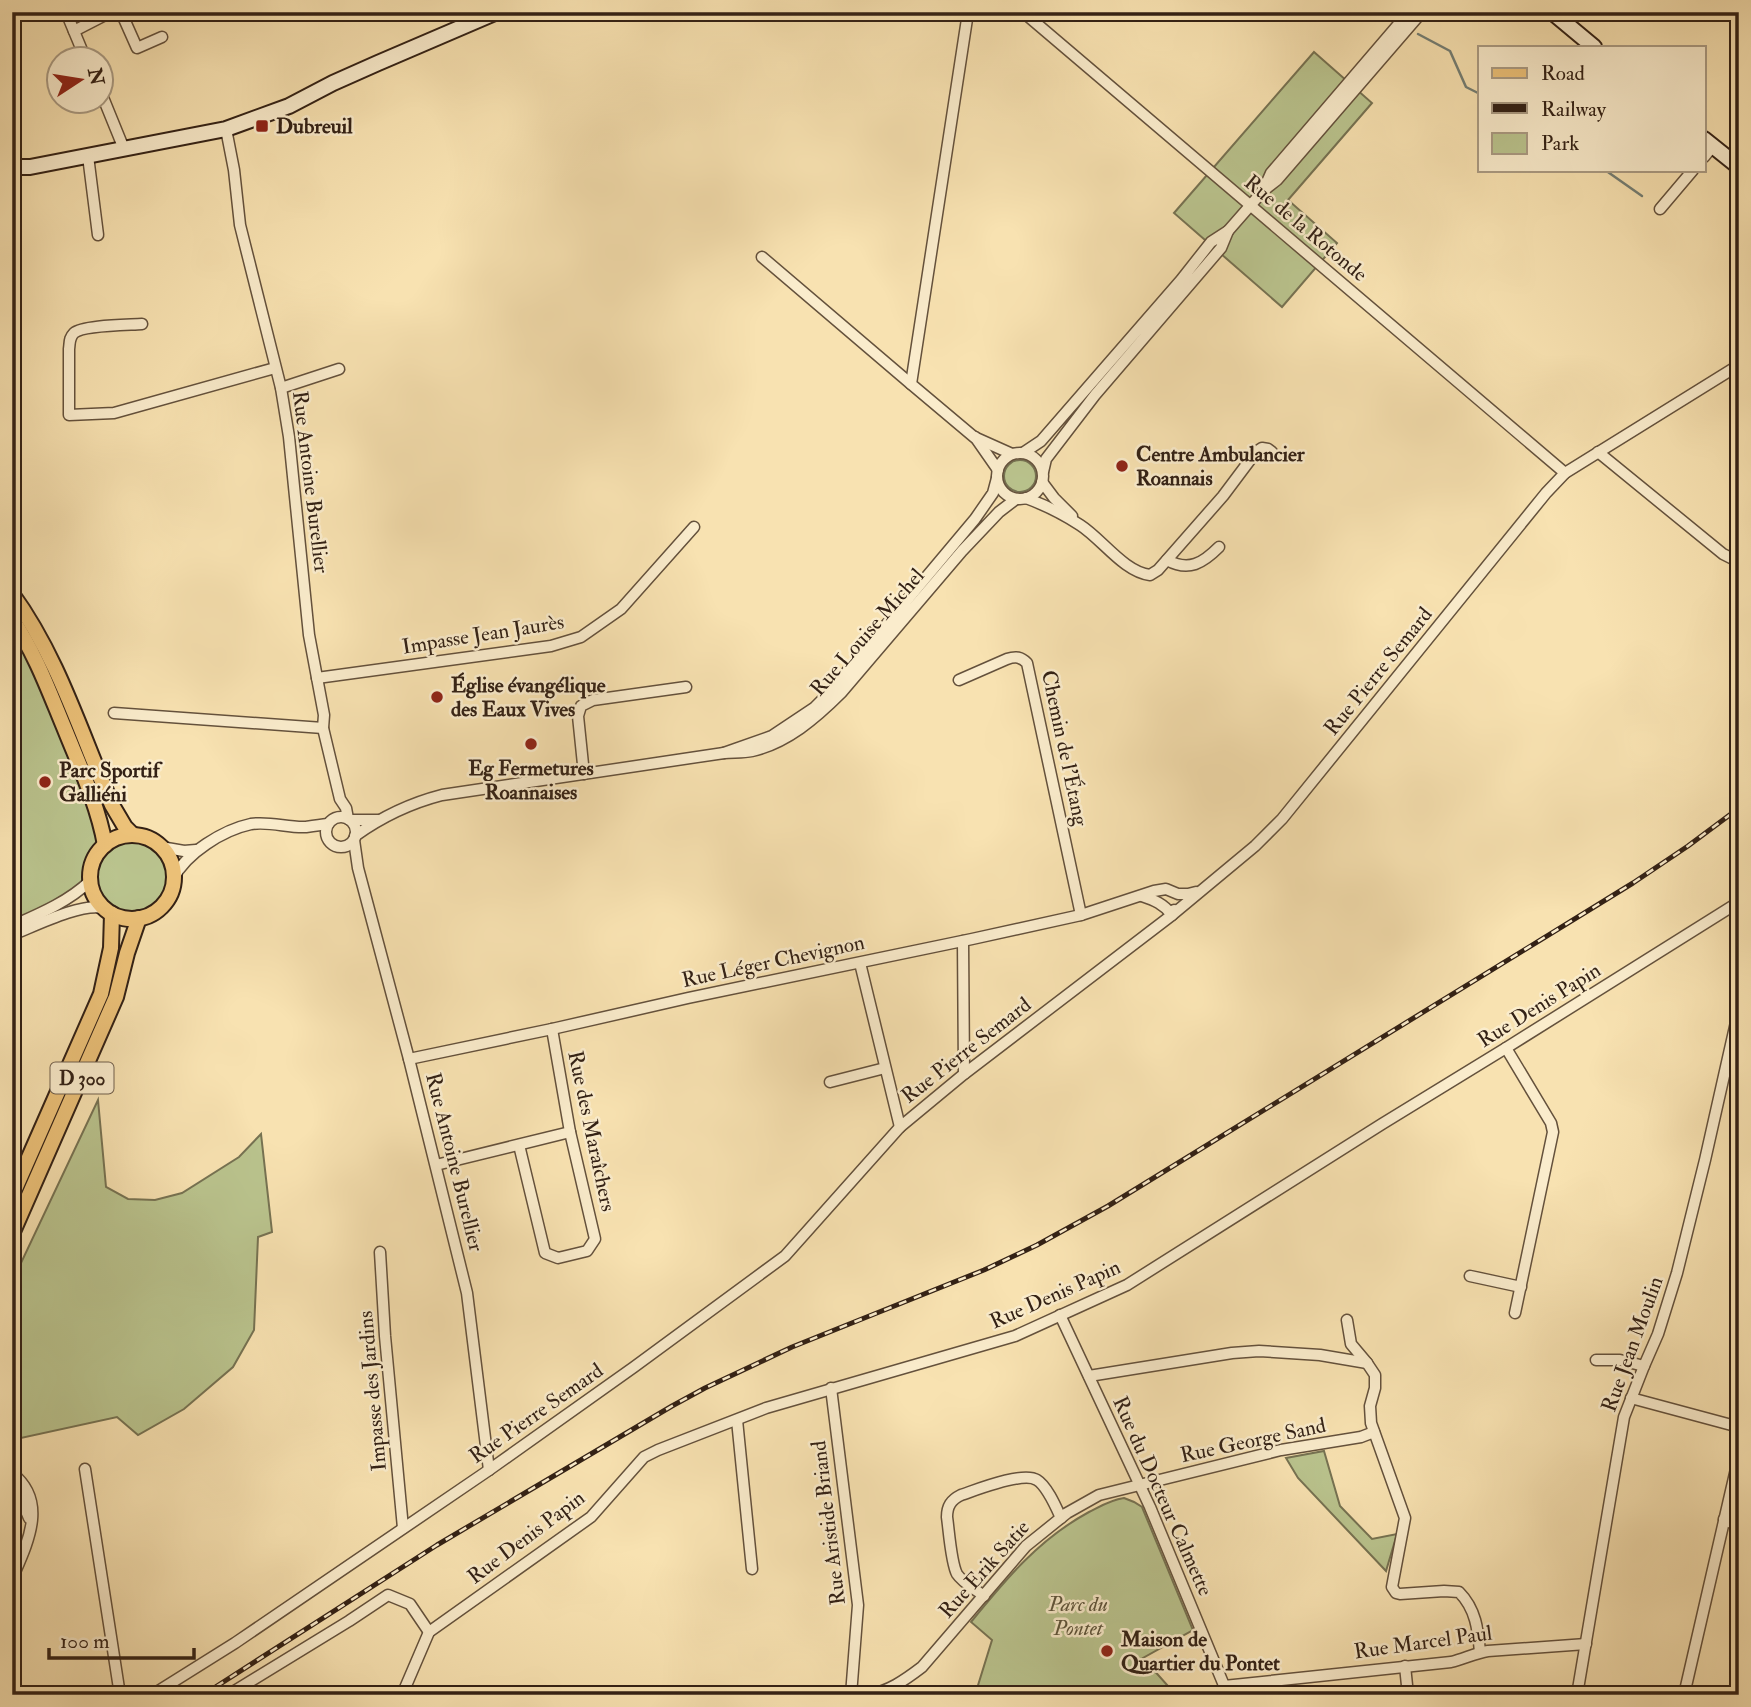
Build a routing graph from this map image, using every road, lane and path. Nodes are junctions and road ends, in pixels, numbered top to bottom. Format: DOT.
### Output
graph roads {
  1 [pos="65,12"];
  2 [pos="111,12"];
  3 [pos="121,12"];
  4 [pos="497,12"];
  5 [pos="971,12"];
  6 [pos="1023,12"];
  7 [pos="1409,12"];
  8 [pos="1422,12"];
  9 [pos="1552,12"];
  10 [pos="74,31"];
  11 [pos="162,37"];
  12 [pos="80,46"];
  13 [pos="1593,46"];
  14 [pos="111,116"];
  15 [pos="226,129"];
  16 [pos="1707,147"];
  17 [pos="124,149"];
  18 [pos="88,156"];
  19 [pos="12,167"];
  20 [pos="1739,167"];
  21 [pos="1691,172"];
  22 [pos="1263,191"];
  23 [pos="1250,205"];
  24 [pos="1660,209"];
  25 [pos="1227,231"];
  26 [pos="98,235"];
  27 [pos="762,257"];
  28 [pos="142,324"];
  29 [pos="1739,365"];
  30 [pos="275,368"];
  31 [pos="339,369"];
  32 [pos="911,384"];
  33 [pos="281,388"];
  34 [pos="974,437"];
  35 [pos="1272,452"];
  36 [pos="1598,452"];
  37 [pos="1017,454"];
  38 [pos="1565,473"];
  39 [pos="997,474"];
  40 [pos="1042,477"];
  41 [pos="1021,498"];
  42 [pos="1082,526"];
  43 [pos="694,527"];
  44 [pos="1219,547"];
  45 [pos="1167,560"];
  46 [pos="1739,562"];
  47 [pos="12,594"];
  48 [pos="12,619"];
  49 [pos="317,678"];
  50 [pos="959,680"];
  51 [pos="686,687"];
  52 [pos="114,713"];
  53 [pos="323,728"];
  54 [pos="724,753"];
  55 [pos="584,774"];
  56 [pos="340,799"];
  57 [pos="349,820"];
  58 [pos="378,820"];
  59 [pos="330,822"];
  60 [pos="305,827"];
  61 [pos="133,835"];
  62 [pos="355,838"];
  63 [pos="327,839"];
  64 [pos="104,845"];
  65 [pos="161,847"];
  66 [pos="341,848"];
  67 [pos="196,850"];
  68 [pos="358,868"];
  69 [pos="173,879"];
  70 [pos="90,881"];
  71 [pos="1200,891"];
  72 [pos="1175,892"];
  73 [pos="1142,896"];
  74 [pos="1739,902"];
  75 [pos="108,911"];
  76 [pos="1082,915"];
  77 [pos="1172,915"];
  78 [pos="139,918"];
  79 [pos="12,926"];
  80 [pos="12,935"];
  81 [pos="963,941"];
  82 [pos="860,963"];
  83 [pos="1739,1009"];
  84 [pos="552,1029"];
  85 [pos="1506,1048"];
  86 [pos="1729,1056"];
  87 [pos="410,1059"];
  88 [pos="1739,1062"];
  89 [pos="885,1068"];
  90 [pos="964,1074"];
  91 [pos="830,1082"];
  92 [pos="900,1127"];
  93 [pos="570,1132"];
  94 [pos="519,1144"];
  95 [pos="436,1165"];
  96 [pos="12,1196"];
  97 [pos="12,1234"];
  98 [pos="380,1252"];
  99 [pos="1470,1276"];
  100 [pos="1521,1287"];
  101 [pos="1515,1314"];
  102 [pos="1060,1315"];
  103 [pos="1347,1320"];
  104 [pos="1596,1360"];
  105 [pos="1367,1363"];
  106 [pos="1644,1366"];
  107 [pos="1089,1376"];
  108 [pos="831,1388"];
  109 [pos="1632,1398"];
  110 [pos="737,1420"];
  111 [pos="1739,1427"];
  112 [pos="1374,1432"];
  113 [pos="1739,1456"];
  114 [pos="85,1469"];
  115 [pos="489,1470"];
  116 [pos="12,1473"];
  117 [pos="1139,1485"];
  118 [pos="12,1486"];
  119 [pos="1061,1518"];
  120 [pos="1724,1518"];
  121 [pos="32,1525"];
  122 [pos="1739,1527"];
  123 [pos="403,1528"];
  124 [pos="752,1569"];
  125 [pos="12,1579"];
  126 [pos="984,1596"];
  127 [pos="429,1632"];
  128 [pos="1586,1644"];
  129 [pos="1480,1653"];
  130 [pos="1405,1666"];
  131 [pos="1226,1690"];
  132 [pos="120,1695"];
  133 [pos="152,1695"];
  134 [pos="228,1695"];
  135 [pos="402,1695"];
  136 [pos="852,1695"];
  137 [pos="867,1695"];
  138 [pos="1408,1695"];
  139 [pos="1577,1695"];
  140 [pos="1684,1695"];
  1 -- 10 [label="street"];
  2 -- 10 [label="street"];
  3 -- 11 [label="street"];
  4 -- 15 [label="street"];
  5 -- 32 [label="street"];
  6 -- 23 [label="street, Rue de la Rotonde"];
  7 -- 22 [label="street"];
  8 -- 22 [label="street"];
  9 -- 13 [label="street"];
  10 -- 12 [label="street"];
  14 -- 17 [label="street"];
  15 -- 17 [label="street"];
  15 -- 30 [label="street, Rue Antoine Burellier"];
  16 -- 20 [label="street"];
  17 -- 18 [label="street"];
  18 -- 19 [label="street"];
  18 -- 26 [label="street"];
  21 -- 24 [label="street"];
  22 -- 23 [label="street"];
  23 -- 25 [label="street"];
  23 -- 38 [label="street, Rue de la Rotonde"];
  25 -- 37 [label="street"];
  25 -- 40 [label="street"];
  27 -- 32 [label="street"];
  28 -- 30 [label="street"];
  29 -- 36 [label="street, Rue Pierre Semard"];
  30 -- 33 [label="street, Rue Antoine Burellier"];
  31 -- 33 [label="street"];
  32 -- 34 [label="street"];
  33 -- 49 [label="street, Rue Antoine Burellier"];
  34 -- 37 [label="street"];
  34 -- 39 [label="street"];
  35 -- 45 [label="street"];
  36 -- 38 [label="street, Rue Pierre Semard"];
  36 -- 46 [label="street"];
  37 -- 39 [label="street"];
  37 -- 40 [label="street"];
  38 -- 71 [label="street, Rue Pierre Semard"];
  39 -- 41 [label="street"];
  39 -- 54 [label="street, Rue Louise Michel"];
  40 -- 41 [label="street"];
  40 -- 42 [label="street"];
  41 -- 42 [label="street"];
  41 -- 54 [label="street, Rue Louise Michel"];
  42 -- 45 [label="street"];
  43 -- 49 [label="street, Impasse Jean Jaurès"];
  44 -- 45 [label="street"];
  47 -- 61 [label="main road"];
  48 -- 64 [label="main road"];
  49 -- 53 [label="street, Rue Antoine Burellier"];
  50 -- 76 [label="street, Chemin de l'Étang"];
  51 -- 55 [label="street"];
  52 -- 53 [label="street"];
  53 -- 56 [label="street, Rue Antoine Burellier"];
  54 -- 55 [label="street, Rue Louise Michel"];
  55 -- 58 [label="street, Rue Louise Michel"];
  56 -- 57 [label="street, Rue Antoine Burellier"];
  56 -- 59 [label="street"];
  57 -- 58 [label="street, Rue Louise Michel"];
  57 -- 59 [label="street"];
  57 -- 62 [label="street"];
  58 -- 62 [label="street, Rue Louise Michel"];
  59 -- 60 [label="street"];
  59 -- 63 [label="street"];
  60 -- 63 [label="street"];
  60 -- 67 [label="street"];
  61 -- 64 [label="main road"];
  61 -- 65 [label="main road"];
  62 -- 66 [label="street"];
  62 -- 68 [label="street, Rue Antoine Burellier"];
  63 -- 66 [label="street"];
  64 -- 70 [label="main road"];
  65 -- 67 [label="street"];
  65 -- 69 [label="main road"];
  66 -- 68 [label="street, Rue Antoine Burellier"];
  67 -- 69 [label="street"];
  68 -- 87 [label="street, Rue Antoine Burellier"];
  69 -- 78 [label="main road"];
  70 -- 75 [label="main road"];
  70 -- 79 [label="street"];
  71 -- 72 [label="street, Rue Léger Chevignon"];
  71 -- 77 [label="street, Rue Pierre Semard"];
  72 -- 73 [label="street, Rue Léger Chevignon"];
  72 -- 77 [label="street"];
  73 -- 76 [label="street, Rue Léger Chevignon"];
  73 -- 77 [label="street"];
  74 -- 85 [label="street, Rue Denis Papin"];
  75 -- 78 [label="main road"];
  75 -- 80 [label="street"];
  75 -- 96 [label="main road, D 300"];
  76 -- 81 [label="street, Rue Léger Chevignon"];
  77 -- 90 [label="street, Rue Pierre Semard"];
  78 -- 97 [label="main road, D 300"];
  81 -- 82 [label="street, Rue Léger Chevignon"];
  81 -- 90 [label="street"];
  82 -- 84 [label="street, Rue Léger Chevignon"];
  82 -- 89 [label="street"];
  83 -- 86 [label="street, Rue Jean Moulin"];
  84 -- 87 [label="street, Rue Léger Chevignon"];
  84 -- 93 [label="street, Rue des Maraîchers"];
  85 -- 100 [label="street"];
  85 -- 102 [label="street, Rue Denis Papin"];
  86 -- 88 [label="street"];
  86 -- 106 [label="street, Rue Jean Moulin"];
  87 -- 95 [label="street, Rue Antoine Burellier"];
  89 -- 91 [label="street"];
  89 -- 92 [label="street"];
  90 -- 92 [label="street, Rue Pierre Semard"];
  92 -- 115 [label="street, Rue Pierre Semard"];
  93 -- 94 [label="street"];
  93 -- 94 [label="street, Rue des Maraîchers"];
  94 -- 95 [label="street"];
  95 -- 115 [label="street, Rue Antoine Burellier"];
  98 -- 123 [label="street, Impasse des Jardins"];
  99 -- 100 [label="street"];
  100 -- 101 [label="street"];
  102 -- 107 [label="street, Rue du Docteur Calmette"];
  102 -- 108 [label="street, Rue Denis Papin"];
  103 -- 105 [label="street"];
  104 -- 106 [label="street"];
  105 -- 107 [label="street"];
  105 -- 112 [label="street"];
  106 -- 109 [label="street, Rue Jean Moulin"];
  107 -- 117 [label="street, Rue du Docteur Calmette"];
  108 -- 110 [label="street, Rue Denis Papin"];
  108 -- 136 [label="street, Rue Aristide Briand"];
  109 -- 111 [label="street"];
  109 -- 128 [label="street, Rue Jean Moulin"];
  110 -- 124 [label="street"];
  110 -- 127 [label="street, Rue Denis Papin"];
  112 -- 117 [label="street, Rue George Sand"];
  112 -- 129 [label="street"];
  113 -- 120 [label="street"];
  114 -- 132 [label="street"];
  115 -- 123 [label="street, Rue Pierre Semard"];
  116 -- 121 [label="street"];
  117 -- 119 [label="street, Rue Erik Satie"];
  117 -- 131 [label="street, Rue du Docteur Calmette"];
  118 -- 121 [label="street"];
  119 -- 126 [label="street, Rue Erik Satie"];
  119 -- 126 [label="street"];
  120 -- 122 [label="street"];
  120 -- 140 [label="street"];
  121 -- 125 [label="street"];
  123 -- 133 [label="street, Rue Pierre Semard"];
  126 -- 137 [label="street, Rue Erik Satie"];
  127 -- 134 [label="street"];
  127 -- 135 [label="street"];
  128 -- 129 [label="street, Rue Marcel Paul"];
  128 -- 139 [label="street, Rue Jean Moulin"];
  129 -- 130 [label="street, Rue Marcel Paul"];
  130 -- 131 [label="street, Rue Marcel Paul"];
  130 -- 138 [label="street"];
}
